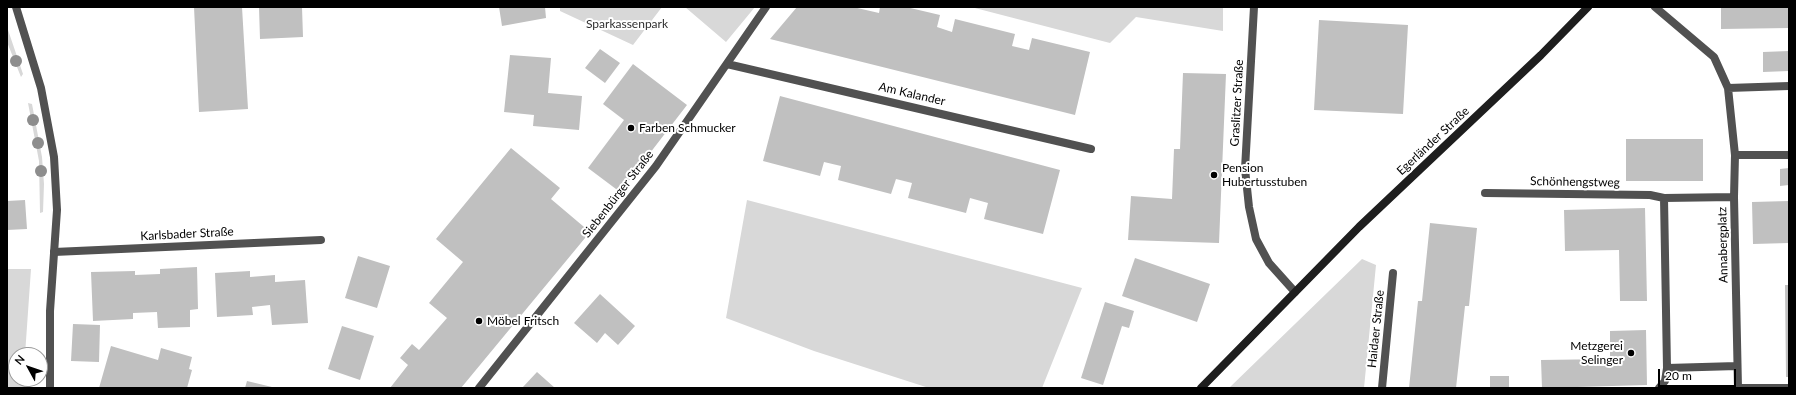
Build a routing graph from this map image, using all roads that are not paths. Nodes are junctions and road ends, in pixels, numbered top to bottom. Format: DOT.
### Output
graph roads {
  1 [pos="16,7"];
  2 [pos="766,7"];
  3 [pos="1254,7"];
  4 [pos="1588,7"];
  5 [pos="1655,7"];
  6 [pos="727,64"];
  7 [pos="1789,86"];
  8 [pos="1728,88"];
  9 [pos="1091,149"];
  10 [pos="1735,155"];
  11 [pos="1789,155"];
  12 [pos="1485,193"];
  13 [pos="1734,197"];
  14 [pos="1664,198"];
  15 [pos="321,240"];
  16 [pos="54,252"];
  17 [pos="1393,273"];
  18 [pos="1295,292"];
  19 [pos="1738,366"];
  20 [pos="1667,368"];
  21 [pos="50,388"];
  22 [pos="479,388"];
  23 [pos="1201,388"];
  24 [pos="1382,388"];
  25 [pos="1659,388"];
  26 [pos="1738,388"];
  27 [pos="1789,388"];
  1 -- 16 [label="street"];
  2 -- 6 [label="street, Siebenbürger Straße"];
  3 -- 18 [label="street, Graslitzer Straße"];
  4 -- 18 [label="street, Egerländer Straße"];
  5 -- 8 [label="street"];
  6 -- 9 [label="street, Am Kalander"];
  6 -- 22 [label="street, Siebenbürger Straße"];
  7 -- 8 [label="street"];
  8 -- 10 [label="street"];
  10 -- 11 [label="street"];
  10 -- 13 [label="street"];
  12 -- 14 [label="street, Schönhengstweg"];
  13 -- 14 [label="street, Annabergplatz"];
  13 -- 19 [label="street, Annabergplatz"];
  14 -- 20 [label="street"];
  15 -- 16 [label="street, Karlsbader Straße"];
  16 -- 21 [label="street"];
  17 -- 24 [label="street, Haidaer Straße"];
  18 -- 23 [label="street"];
  19 -- 20 [label="street"];
  19 -- 26 [label="street, Annabergplatz"];
  20 -- 25 [label="street"];
  26 -- 27 [label="street"];
}
